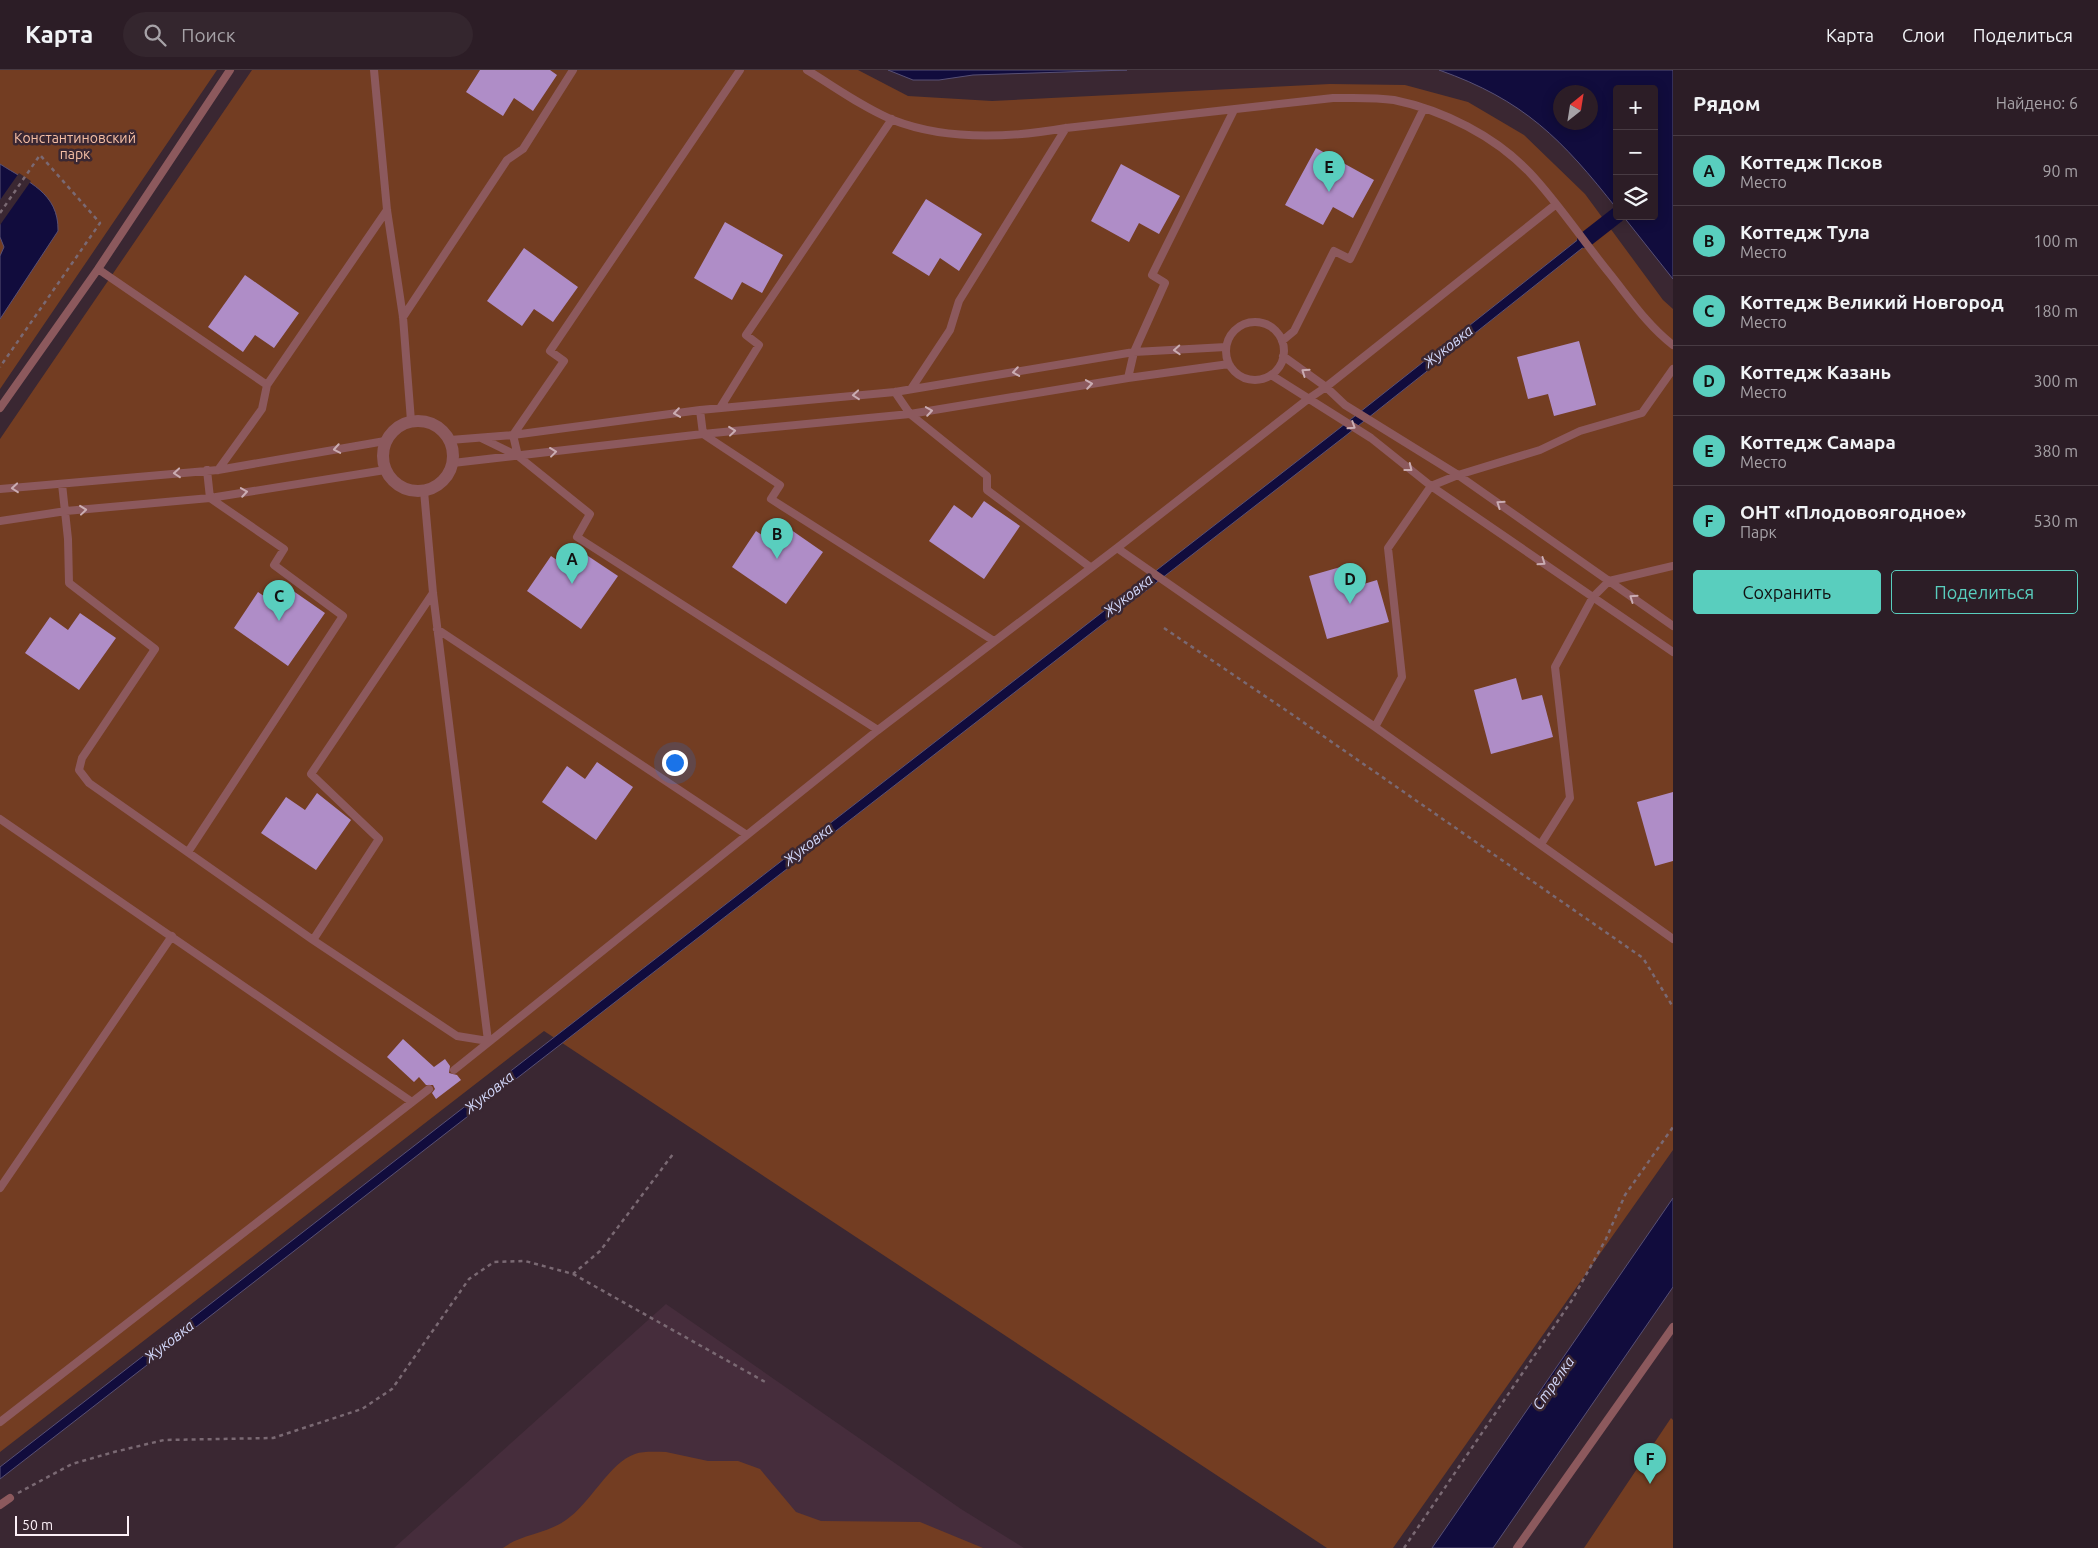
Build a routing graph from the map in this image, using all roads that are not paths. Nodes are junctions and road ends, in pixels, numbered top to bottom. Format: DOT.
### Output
graph roads {
  1 [pos="230,70"];
  2 [pos="374,70"];
  3 [pos="573,70"];
  4 [pos="740,70"];
  5 [pos="807,70"];
  6 [pos="1424,108"];
  7 [pos="1234,110"];
  8 [pos="892,120"];
  9 [pos="1066,128"];
  10 [pos="1555,205"];
  11 [pos="387,210"];
  12 [pos="98,269"];
  13 [pos="403,317"];
  14 [pos="1282,341"];
  15 [pos="1673,345"];
  16 [pos="1226,347"];
  17 [pos="1134,352"];
  18 [pos="1283,356"];
  19 [pos="1229,364"];
  20 [pos="1673,369"];
  21 [pos="1271,375"];
  22 [pos="1128,378"];
  23 [pos="267,385"];
  24 [pos="1326,387"];
  25 [pos="911,389"];
  26 [pos="895,392"];
  27 [pos="1308,399"];
  28 [pos="0,408"];
  29 [pos="720,408"];
  30 [pos="700,410"];
  31 [pos="910,414"];
  32 [pos="411,421"];
  33 [pos="704,434"];
  34 [pos="513,435"];
  35 [pos="478,437"];
  36 [pos="450,440"];
  37 [pos="385,441"];
  38 [pos="518,456"];
  39 [pos="453,463"];
  40 [pos="207,470"];
  41 [pos="218,470"];
  42 [pos="385,470"];
  43 [pos="1458,474"];
  44 [pos="62,484"];
  45 [pos="1431,486"];
  46 [pos="0,489"];
  47 [pos="424,491"];
  48 [pos="210,498"];
  49 [pos="66,512"];
  50 [pos="0,521"];
  51 [pos="1117,548"];
  52 [pos="1673,566"];
  53 [pos="1090,567"];
  54 [pos="1609,581"];
  55 [pos="433,594"];
  56 [pos="1593,597"];
  57 [pos="1673,626"];
  58 [pos="437,630"];
  59 [pos="994,642"];
  60 [pos="1673,652"];
  61 [pos="1375,727"];
  62 [pos="878,730"];
  63 [pos="0,819"];
  64 [pos="747,835"];
  65 [pos="1541,844"];
  66 [pos="188,852"];
  67 [pos="172,936"];
  68 [pos="1673,939"];
  69 [pos="313,940"];
  70 [pos="488,1041"];
  71 [pos="454,1070"];
  72 [pos="429,1089"];
  73 [pos="412,1102"];
  74 [pos="0,1188"];
  75 [pos="1673,1327"];
  76 [pos="0,1422"];
  77 [pos="10,1498"];
  78 [pos="0,1505"];
  79 [pos="1517,1548"];
  1 -- 12 [label="lane"];
  2 -- 11 [label="lane"];
  3 -- 13 [label="lane"];
  4 -- 34 [label="lane"];
  5 -- 8 [label="lane"];
  6 -- 7 [label="lane"];
  6 -- 10 [label="lane"];
  6 -- 14 [label="lane"];
  7 -- 9 [label="lane"];
  7 -- 17 [label="lane"];
  8 -- 9 [label="lane"];
  8 -- 29 [label="lane"];
  9 -- 25 [label="lane"];
  10 -- 15 [label="lane"];
  10 -- 24 [label="lane"];
  11 -- 13 [label="lane"];
  11 -- 23 [label="lane"];
  12 -- 23 [label="lane"];
  12 -- 28 [label="lane"];
  13 -- 32 [label="lane"];
  14 -- 16 [label="lane"];
  14 -- 18 [label="lane"];
  16 -- 17 [label="lane, one-way"];
  16 -- 19 [label="lane"];
  17 -- 22 [label="lane"];
  17 -- 25 [label="lane, one-way"];
  18 -- 21 [label="lane"];
  24 -- 18 [label="lane, one-way"];
  19 -- 21 [label="lane"];
  19 -- 22 [label="lane"];
  20 -- 43 [label="lane"];
  21 -- 27 [label="lane"];
  31 -- 22 [label="lane, one-way"];
  23 -- 41 [label="lane"];
  24 -- 27 [label="lane"];
  24 -- 43 [label="lane"];
  25 -- 26 [label="lane"];
  26 -- 29 [label="lane, one-way"];
  26 -- 31 [label="lane"];
  27 -- 45 [label="lane, one-way"];
  27 -- 51 [label="lane"];
  29 -- 30 [label="lane"];
  30 -- 33 [label="lane"];
  30 -- 34 [label="lane, one-way"];
  33 -- 31 [label="lane, one-way"];
  31 -- 53 [label="lane"];
  32 -- 36 [label="street"];
  32 -- 37 [label="street"];
  38 -- 33 [label="lane, one-way"];
  33 -- 59 [label="lane"];
  34 -- 35 [label="lane"];
  34 -- 38 [label="lane"];
  35 -- 36 [label="lane"];
  35 -- 38 [label="lane"];
  36 -- 39 [label="street"];
  37 -- 41 [label="lane, one-way"];
  37 -- 42 [label="street"];
  38 -- 39 [label="lane"];
  38 -- 62 [label="lane"];
  39 -- 47 [label="street"];
  40 -- 41 [label="lane"];
  40 -- 44 [label="lane, one-way"];
  40 -- 48 [label="lane"];
  42 -- 47 [label="street"];
  48 -- 42 [label="lane, one-way"];
  43 -- 45 [label="lane"];
  54 -- 43 [label="lane, one-way"];
  44 -- 46 [label="lane, one-way"];
  44 -- 49 [label="lane"];
  45 -- 56 [label="lane, one-way"];
  45 -- 61 [label="lane"];
  47 -- 55 [label="lane"];
  49 -- 48 [label="lane, one-way"];
  48 -- 66 [label="lane"];
  49 -- 50 [label="lane"];
  49 -- 66 [label="lane"];
  51 -- 53 [label="lane"];
  51 -- 61 [label="lane"];
  52 -- 54 [label="lane"];
  53 -- 59 [label="lane"];
  54 -- 56 [label="lane"];
  57 -- 54 [label="lane, one-way"];
  55 -- 58 [label="lane"];
  55 -- 69 [label="lane"];
  56 -- 60 [label="lane"];
  56 -- 65 [label="lane"];
  58 -- 64 [label="lane"];
  58 -- 70 [label="lane"];
  59 -- 62 [label="lane"];
  61 -- 65 [label="lane"];
  62 -- 64 [label="lane"];
  63 -- 67 [label="lane"];
  64 -- 70 [label="lane"];
  65 -- 68 [label="lane"];
  66 -- 69 [label="lane"];
  67 -- 73 [label="lane"];
  67 -- 74 [label="lane"];
  69 -- 70 [label="lane"];
  70 -- 71 [label="lane"];
  72 -- 73 [label="lane"];
  73 -- 76 [label="lane"];
  75 -- 79 [label="lane"];
  77 -- 78 [label="lane"];
}
